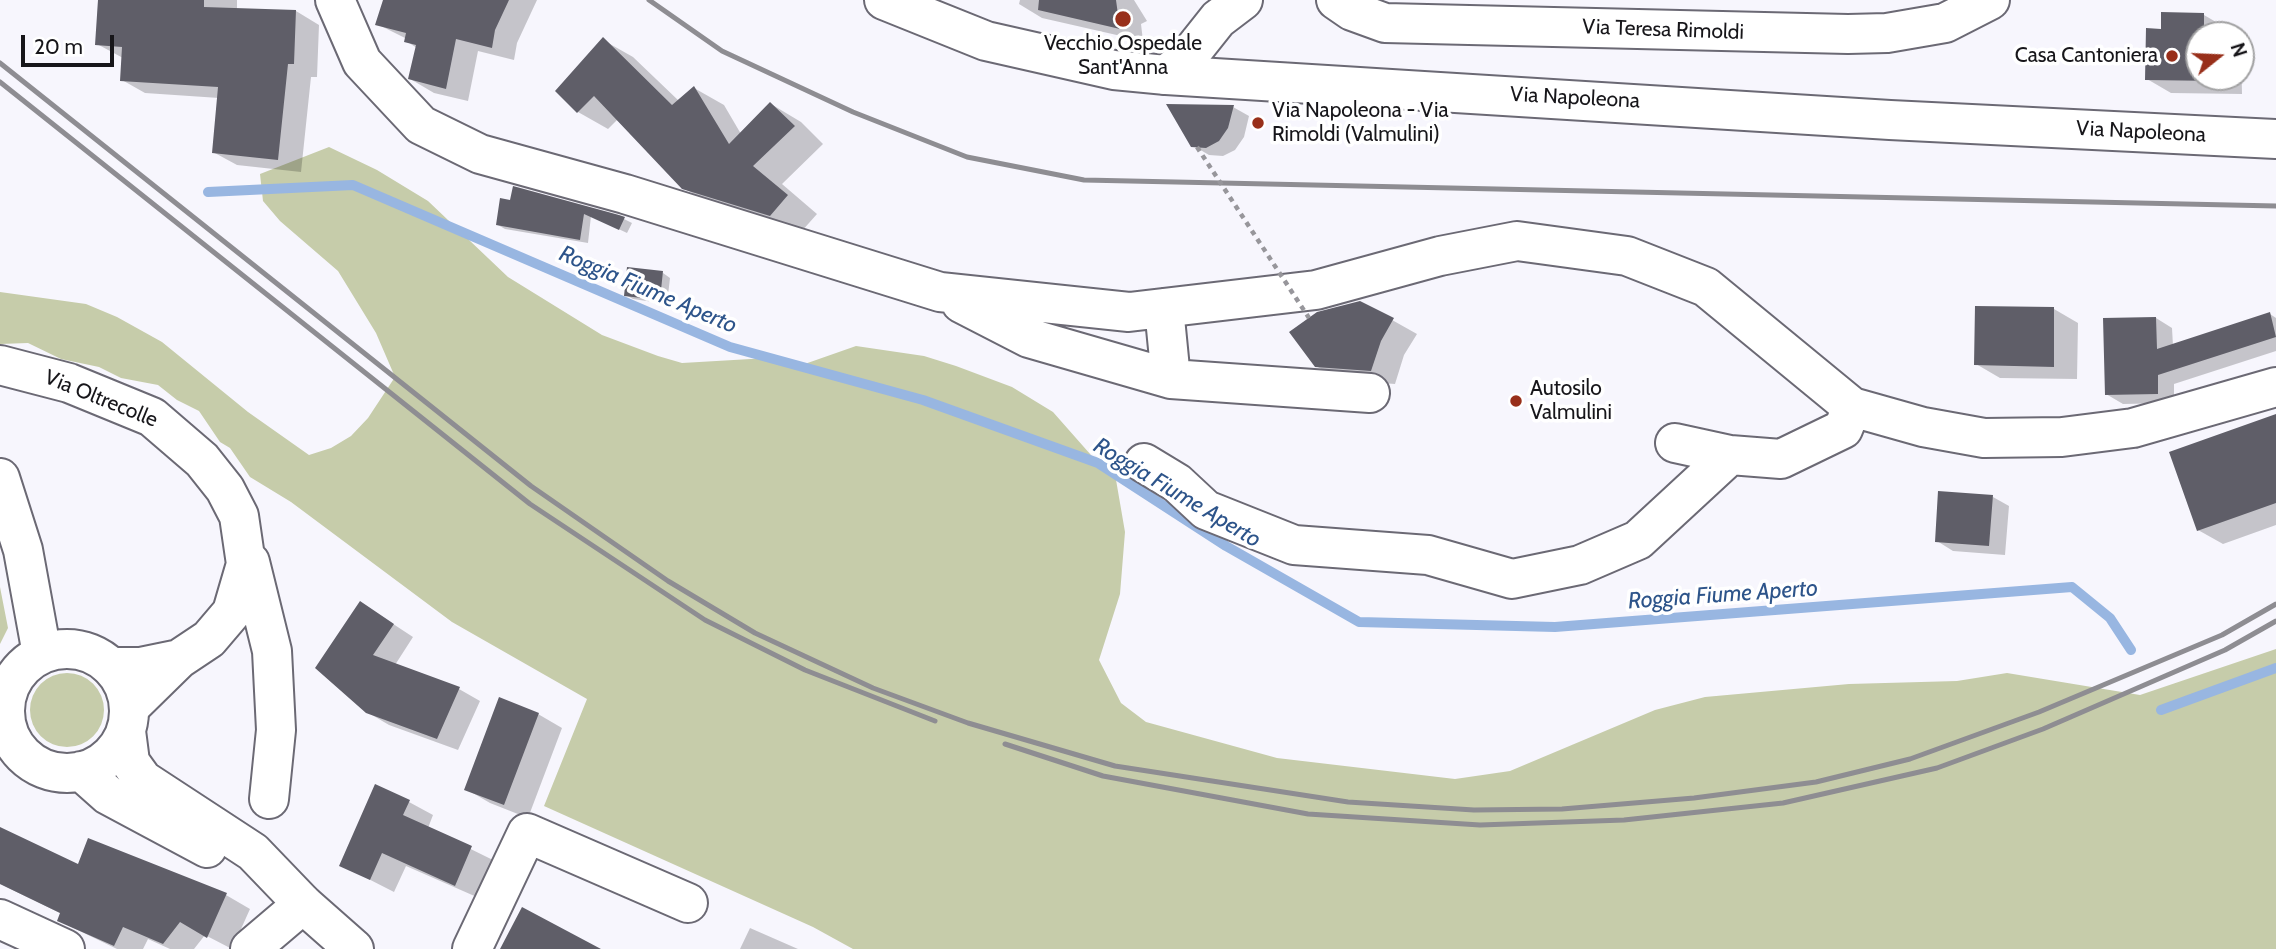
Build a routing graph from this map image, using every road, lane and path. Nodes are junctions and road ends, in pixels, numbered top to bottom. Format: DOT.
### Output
graph roads {
  1 [pos="335,0"];
  2 [pos="884,0"];
  3 [pos="1243,0"];
  4 [pos="1336,0"];
  5 [pos="1990,0"];
  6 [pos="1166,75"];
  7 [pos="2276,139"];
  8 [pos="1197,147"];
  9 [pos="940,292"];
  10 [pos="1164,308"];
  11 [pos="1309,317"];
  12 [pos="0,365"];
  13 [pos="1171,379"];
  14 [pos="2276,387"];
  15 [pos="1370,393"];
  16 [pos="1852,407"];
  17 [pos="1675,443"];
  18 [pos="1730,455"];
  19 [pos="1144,463"];
  20 [pos="0,478"];
  21 [pos="246,546"];
  22 [pos="60,652"];
  23 [pos="179,659"];
  24 [pos="111,667"];
  25 [pos="127,720"];
  26 [pos="81,771"];
  27 [pos="269,799"];
  28 [pos="688,903"];
  29 [pos="294,911"];
  30 [pos="0,919"];
  31 [pos="65,949"];
  32 [pos="250,949"];
  33 [pos="317,949"];
  34 [pos="354,949"];
  35 [pos="472,949"];
  1 -- 9 [label="street"];
  2 -- 6 [label="street, Via Napoleona"];
  3 -- 6 [label="street"];
  4 -- 5 [label="street, Via Teresa Rimoldi"];
  6 -- 7 [label="street, Via Napoleona"];
  8 -- 11 [label="path, bridge"];
  9 -- 10 [label="street"];
  9 -- 13 [label="street"];
  10 -- 13 [label="street"];
  10 -- 16 [label="street"];
  12 -- 21 [label="street, Via Oltrecolle"];
  13 -- 15 [label="street"];
  14 -- 16 [label="street"];
  16 -- 18 [label="street"];
  17 -- 18 [label="street"];
  18 -- 19 [label="street"];
  20 -- 22 [label="street"];
  21 -- 23 [label="street, Via Oltrecolle"];
  21 -- 27 [label="street"];
  22 -- 24 [label="street"];
  22 -- 26 [label="street"];
  23 -- 24 [label="street, Via Oltrecolle"];
  23 -- 25 [label="street, Via Oltrecolle"];
  24 -- 25 [label="street"];
  25 -- 26 [label="street"];
  25 -- 29 [label="street"];
  26 -- 29 [label="street"];
  28 -- 35 [label="street"];
  29 -- 32 [label="street"];
  29 -- 33 [label="street"];
  29 -- 34 [label="street"];
  30 -- 31 [label="street"];
}
